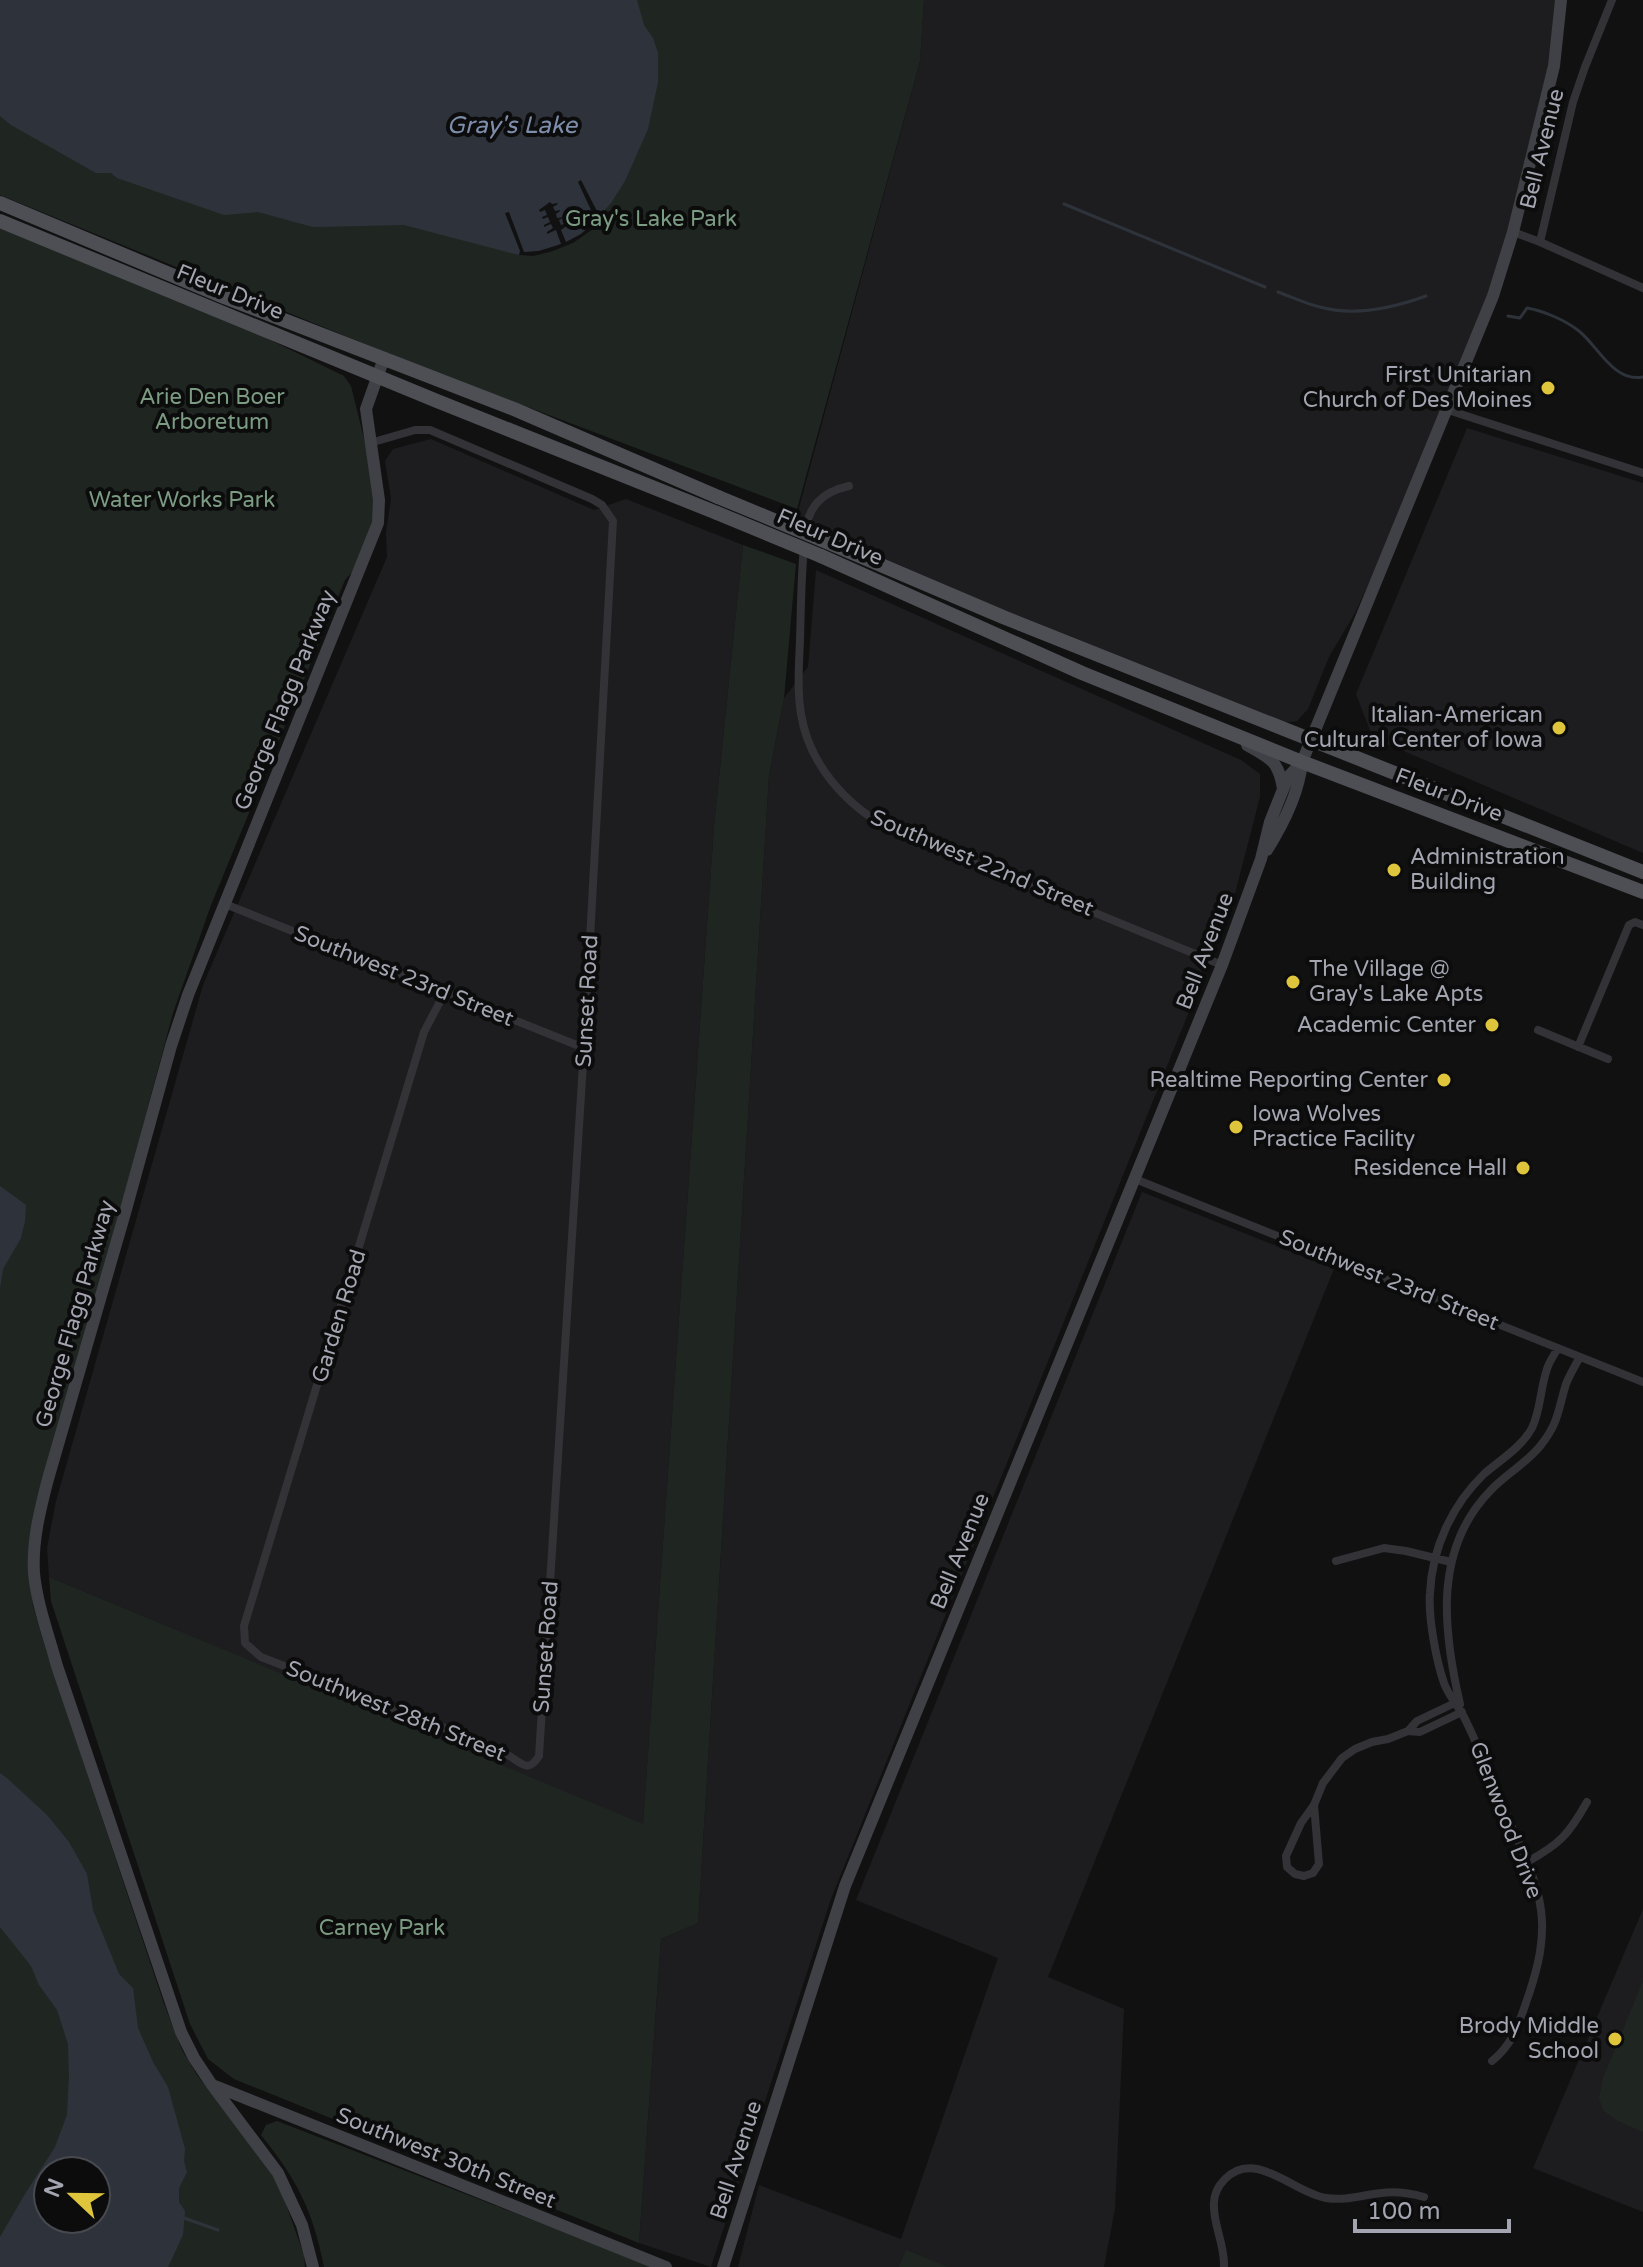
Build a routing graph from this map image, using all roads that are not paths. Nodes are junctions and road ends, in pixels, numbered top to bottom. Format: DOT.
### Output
graph roads {
  1 [pos="1561,0"];
  2 [pos="1612,0"];
  3 [pos="0,203"];
  4 [pos="0,221"];
  5 [pos="1513,232"];
  6 [pos="1540,242"];
  7 [pos="1643,288"];
  8 [pos="384,358"];
  9 [pos="377,376"];
  10 [pos="1448,410"];
  11 [pos="370,443"];
  12 [pos="1643,473"];
  13 [pos="849,486"];
  14 [pos="1216,727"];
  15 [pos="1311,741"];
  16 [pos="1302,762"];
  17 [pos="1283,790"];
  18 [pos="1261,859"];
  19 [pos="1643,872"];
  20 [pos="1643,892"];
  21 [pos="225,904"];
  22 [pos="1643,925"];
  23 [pos="1222,965"];
  24 [pos="445,992"];
  25 [pos="1538,1030"];
  26 [pos="1578,1047"];
  27 [pos="584,1048"];
  28 [pos="1608,1059"];
  29 [pos="1135,1179"];
  30 [pos="1558,1348"];
  31 [pos="1580,1357"];
  32 [pos="1643,1382"];
  33 [pos="1506,1456"];
  34 [pos="1517,1468"];
  35 [pos="1435,1559"];
  36 [pos="1336,1561"];
  37 [pos="1451,1562"];
  38 [pos="245,1643"];
  39 [pos="1458,1702"];
  40 [pos="1462,1712"];
  41 [pos="1408,1731"];
  42 [pos="540,1749"];
  43 [pos="1587,1802"];
  44 [pos="1314,1805"];
  45 [pos="1527,1862"];
  46 [pos="1492,2061"];
  47 [pos="212,2085"];
  48 [pos="1424,2197"];
  49 [pos="313,2267"];
  50 [pos="666,2267"];
  51 [pos="723,2267"];
  52 [pos="1224,2267"];
  1 -- 5 [label="street"];
  2 -- 6 [label="street, Bell Avenue"];
  3 -- 8 [label="main road, Fleur Drive"];
  4 -- 9 [label="main road, Fleur Drive"];
  5 -- 6 [label="street, Bell Avenue"];
  5 -- 10 [label="street, Bell Avenue"];
  6 -- 7 [label="street"];
  8 -- 9 [label="street, George Flagg Parkway"];
  8 -- 15 [label="main road, Fleur Drive, bridge"];
  9 -- 11 [label="street, George Flagg Parkway"];
  9 -- 14 [label="main road, Fleur Drive, bridge"];
  10 -- 12 [label="street"];
  10 -- 15 [label="street, Bell Avenue"];
  11 -- 21 [label="street, George Flagg Parkway"];
  11 -- 27 [label="street, Sunset Road"];
  13 -- 23 [label="street, Southwest 22nd Street"];
  14 -- 16 [label="main road, Fleur Drive"];
  14 -- 17 [label="street"];
  15 -- 16 [label="street, Bell Avenue"];
  15 -- 19 [label="main road, Fleur Drive"];
  16 -- 17 [label="street, Bell Avenue"];
  16 -- 18 [label="street, Bell Avenue"];
  16 -- 20 [label="main road, Fleur Drive"];
  17 -- 18 [label="street, Bell Avenue"];
  18 -- 23 [label="street, Bell Avenue"];
  21 -- 24 [label="street, Southwest 23rd Street"];
  21 -- 47 [label="street, George Flagg Parkway"];
  22 -- 26 [label="street"];
  23 -- 29 [label="street, Bell Avenue"];
  24 -- 27 [label="street, Southwest 23rd Street"];
  24 -- 38 [label="street, Garden Road"];
  25 -- 26 [label="street"];
  26 -- 28 [label="street"];
  27 -- 42 [label="street, Sunset Road"];
  29 -- 30 [label="street, Southwest 23rd Street"];
  29 -- 51 [label="street, Bell Avenue"];
  30 -- 31 [label="street, Southwest 23rd Street"];
  30 -- 33 [label="street, Glenwood Drive"];
  31 -- 32 [label="street, Southwest 23rd Street"];
  31 -- 34 [label="street, Glenwood Drive"];
  33 -- 34 [label="street"];
  33 -- 35 [label="street, Glenwood Drive"];
  34 -- 37 [label="street, Glenwood Drive"];
  35 -- 36 [label="street"];
  35 -- 37 [label="street"];
  35 -- 39 [label="street, Glenwood Drive"];
  37 -- 39 [label="street, Glenwood Drive"];
  38 -- 42 [label="street, Southwest 28th Street"];
  39 -- 40 [label="street, Glenwood Drive"];
  39 -- 41 [label="street"];
  40 -- 41 [label="street"];
  40 -- 45 [label="street, Glenwood Drive"];
  41 -- 44 [label="street"];
  43 -- 45 [label="street"];
  44 -- 44 [label="street"];
  45 -- 46 [label="street, Glenwood Drive"];
  47 -- 49 [label="street, George Flagg Parkway"];
  47 -- 50 [label="street, Southwest 30th Street"];
  48 -- 52 [label="street"];
}
